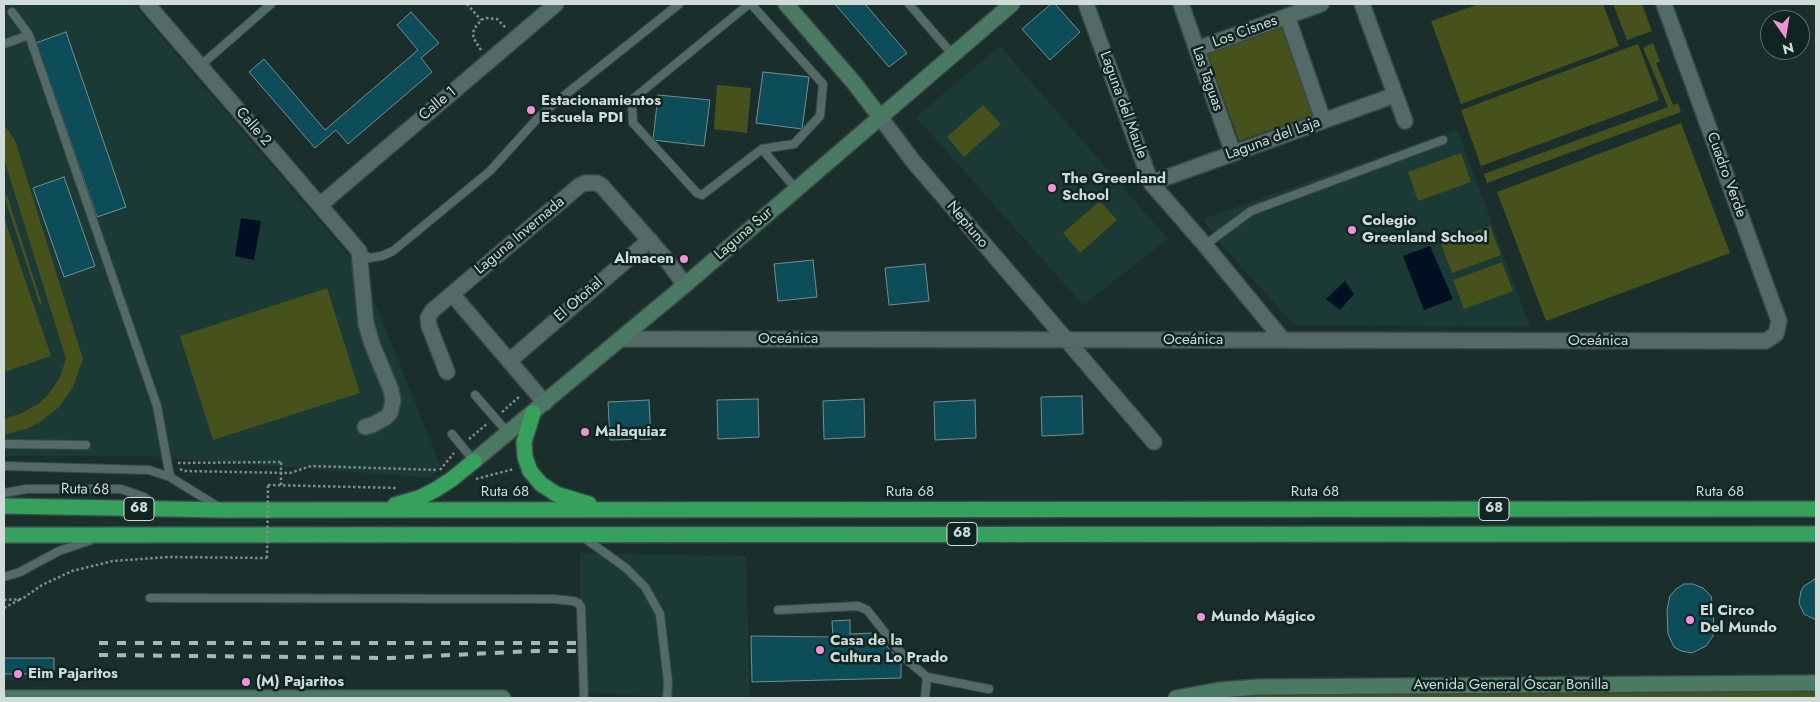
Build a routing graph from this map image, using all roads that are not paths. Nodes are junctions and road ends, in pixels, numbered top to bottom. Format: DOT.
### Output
graph roads {
  1 [pos="147,4"];
  2 [pos="270,4"];
  3 [pos="556,4"];
  4 [pos="679,4"];
  5 [pos="750,4"];
  6 [pos="786,4"];
  7 [pos="909,4"];
  8 [pos="1086,4"];
  9 [pos="1181,4"];
  10 [pos="1321,4"];
  11 [pos="1362,4"];
  12 [pos="1664,4"];
  13 [pos="1004,6"];
  14 [pos="12,12"];
  15 [pos="1287,16"];
  16 [pos="29,36"];
  17 [pos="4,44"];
  18 [pos="1196,49"];
  19 [pos="953,55"];
  20 [pos="200,66"];
  21 [pos="1395,95"];
  22 [pos="880,117"];
  23 [pos="1323,120"];
  24 [pos="1405,121"];
  25 [pos="1444,140"];
  26 [pos="762,149"];
  27 [pos="1233,153"];
  28 [pos="1151,184"];
  29 [pos="796,189"];
  30 [pos="320,205"];
  31 [pos="650,240"];
  32 [pos="1205,245"];
  33 [pos="359,250"];
  34 [pos="685,285"];
  35 [pos="452,294"];
  36 [pos="620,339"];
  37 [pos="1065,339"];
  38 [pos="1283,340"];
  39 [pos="1766,341"];
  40 [pos="509,360"];
  41 [pos="448,372"];
  42 [pos="475,395"];
  43 [pos="545,403"];
  44 [pos="533,413"];
  45 [pos="365,427"];
  46 [pos="452,434"];
  47 [pos="509,434"];
  48 [pos="1154,442"];
  49 [pos="4,444"];
  50 [pos="86,445"];
  51 [pos="474,461"];
  52 [pos="4,466"];
  53 [pos="170,477"];
  54 [pos="4,493"];
  55 [pos="4,506"];
  56 [pos="159,509"];
  57 [pos="1816,509"];
  58 [pos="224,510"];
  59 [pos="377,510"];
  60 [pos="614,510"];
  61 [pos="1816,534"];
  62 [pos="4,535"];
  63 [pos="107,535"];
  64 [pos="581,535"];
  65 [pos="4,578"];
  66 [pos="150,598"];
  67 [pos="778,610"];
  68 [pos="927,678"];
  69 [pos="1816,683"];
  70 [pos="989,690"];
  71 [pos="4,698"];
  72 [pos="442,698"];
  73 [pos="503,698"];
  74 [pos="584,698"];
  75 [pos="667,698"];
  76 [pos="925,698"];
  77 [pos="1176,698"];
  1 -- 20 [label="street, Calle 2"];
  2 -- 20 [label="lane"];
  3 -- 30 [label="street, Calle 1"];
  4 -- 33 [label="lane"];
  5 -- 26 [label="lane"];
  5 -- 26 [label="lane"];
  6 -- 22 [label="main road, Neptuno"];
  7 -- 19 [label="lane"];
  8 -- 28 [label="street, Laguna del Maule"];
  9 -- 18 [label="street, Las Taguas"];
  10 -- 15 [label="street, Los Cisnes"];
  11 -- 21 [label="street"];
  12 -- 39 [label="street, Cuadro Verde"];
  13 -- 19 [label="main road, Laguna Sur"];
  14 -- 16 [label="lane"];
  15 -- 18 [label="street, Los Cisnes"];
  15 -- 23 [label="street"];
  16 -- 17 [label="lane"];
  16 -- 53 [label="lane"];
  18 -- 27 [label="street, Las Taguas"];
  19 -- 22 [label="main road, Laguna Sur"];
  20 -- 30 [label="street, Calle 2"];
  21 -- 23 [label="street, Laguna del Laja"];
  21 -- 24 [label="street"];
  22 -- 29 [label="main road, Laguna Sur"];
  22 -- 37 [label="street, Neptuno"];
  23 -- 27 [label="street, Laguna del Laja"];
  25 -- 32 [label="lane"];
  26 -- 29 [label="lane"];
  27 -- 28 [label="street, Laguna del Laja"];
  28 -- 32 [label="street, Laguna del Maule"];
  29 -- 34 [label="main road, Laguna Sur"];
  30 -- 33 [label="street, Calle 2"];
  31 -- 34 [label="street, Laguna Invernada"];
  31 -- 35 [label="street, Laguna Invernada"];
  31 -- 40 [label="street, El Otoñal"];
  32 -- 38 [label="street, Laguna del Maule"];
  33 -- 45 [label="street"];
  34 -- 36 [label="main road, Laguna Sur"];
  35 -- 40 [label="street"];
  35 -- 41 [label="street, Laguna Invernada"];
  36 -- 37 [label="street, Oceánica"];
  36 -- 43 [label="main road, Laguna Sur"];
  37 -- 38 [label="street, Oceánica"];
  37 -- 48 [label="street, Neptuno"];
  38 -- 39 [label="street, Oceánica"];
  40 -- 43 [label="street"];
  42 -- 47 [label="lane"];
  43 -- 44 [label="main road, Laguna Sur"];
  44 -- 47 [label="main road, Laguna Sur"];
  44 -- 60 [label="highway"];
  46 -- 51 [label="lane"];
  47 -- 51 [label="main road, Laguna Sur"];
  49 -- 50 [label="lane"];
  51 -- 59 [label="highway"];
  52 -- 53 [label="lane"];
  53 -- 58 [label="lane"];
  54 -- 56 [label="lane"];
  55 -- 56 [label="highway, Ruta 68 / 68"];
  56 -- 58 [label="highway, Ruta 68 / 68"];
  57 -- 60 [label="highway, Ruta 68 / 68"];
  58 -- 59 [label="highway, Ruta 68 / 68"];
  59 -- 60 [label="highway, Ruta 68 / 68"];
  61 -- 64 [label="highway, 68"];
  62 -- 63 [label="highway, 68"];
  63 -- 64 [label="highway, 68"];
  63 -- 65 [label="lane"];
  64 -- 75 [label="lane"];
  66 -- 74 [label="lane"];
  67 -- 68 [label="lane"];
  68 -- 70 [label="lane"];
  68 -- 76 [label="lane"];
  69 -- 77 [label="main road, Avenida General Óscar Bonilla"];
  71 -- 72 [label="main road"];
  72 -- 73 [label="main road"];
}
